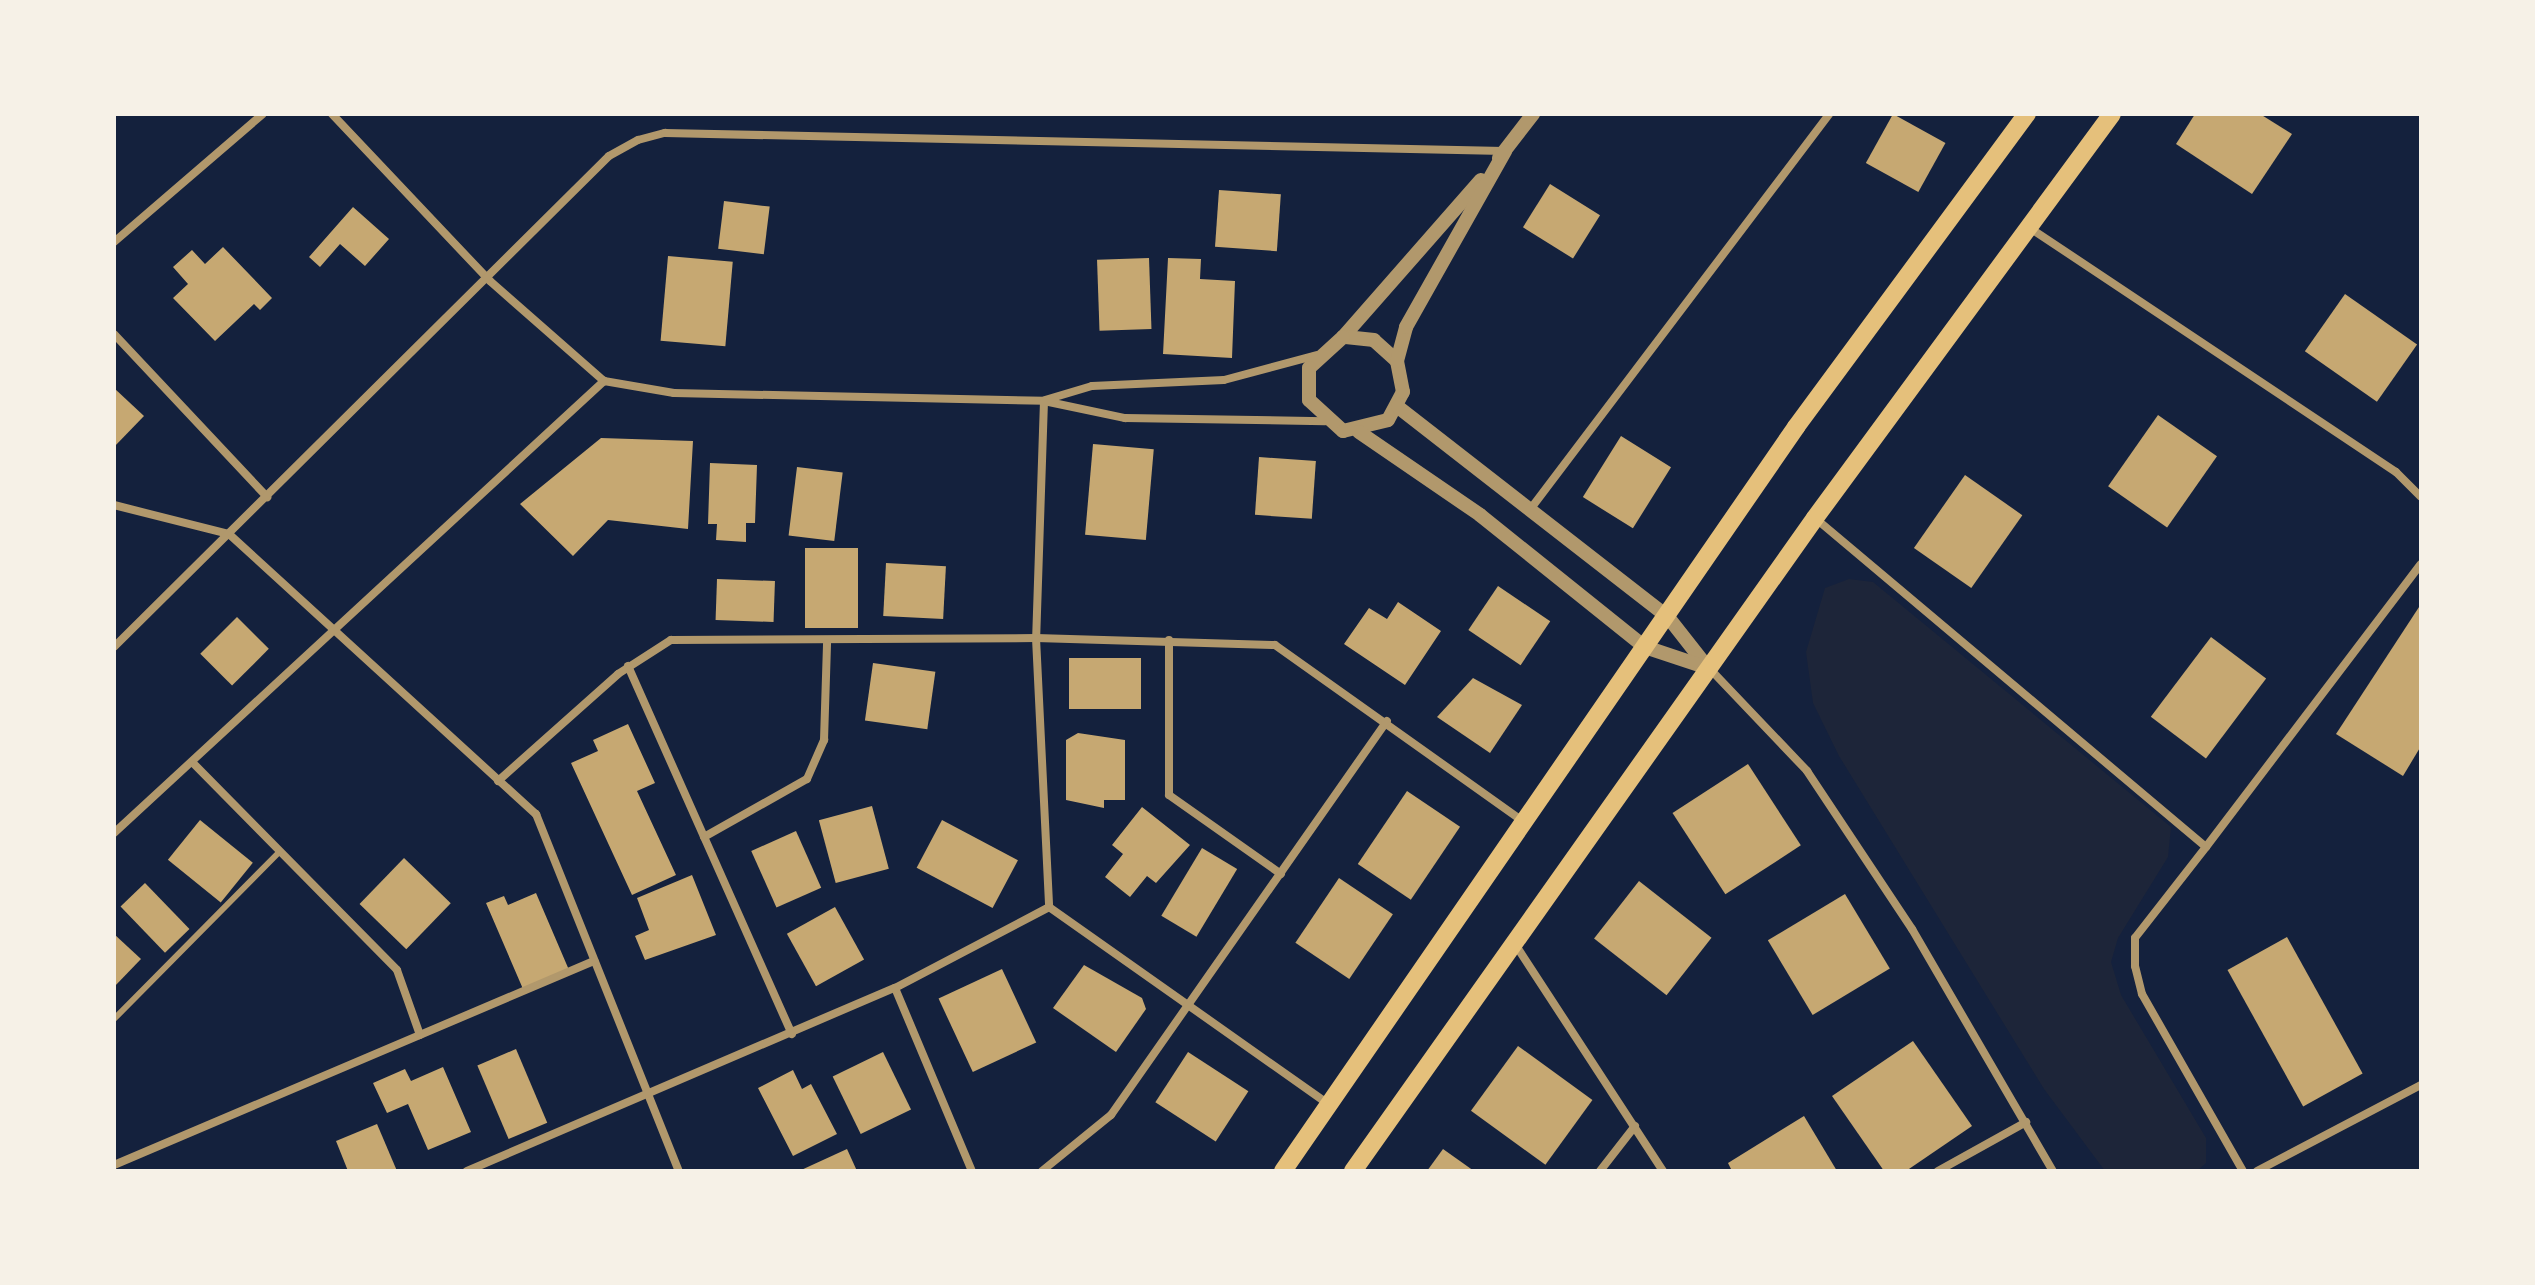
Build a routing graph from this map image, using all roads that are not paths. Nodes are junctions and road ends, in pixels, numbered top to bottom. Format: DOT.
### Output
graph roads {
  1 [pos="263,114"];
  2 [pos="332,114"];
  3 [pos="1533,114"];
  4 [pos="1829,114"];
  5 [pos="2027,114"];
  6 [pos="2112,114"];
  7 [pos="1505,151"];
  8 [pos="2029,227"];
  9 [pos="114,242"];
  10 [pos="490,281"];
  11 [pos="114,334"];
  12 [pos="1343,337"];
  13 [pos="1317,355"];
  14 [pos="1397,361"];
  15 [pos="604,381"];
  16 [pos="1044,401"];
  17 [pos="1398,407"];
  18 [pos="1325,421"];
  19 [pos="1359,432"];
  20 [pos="267,497"];
  21 [pos="2421,497"];
  22 [pos="114,505"];
  23 [pos="1528,512"];
  24 [pos="1815,518"];
  25 [pos="229,534"];
  26 [pos="2421,564"];
  27 [pos="1668,617"];
  28 [pos="332,630"];
  29 [pos="1036,638"];
  30 [pos="1169,640"];
  31 [pos="827,643"];
  32 [pos="114,647"];
  33 [pos="1645,647"];
  34 [pos="628,666"];
  35 [pos="1708,668"];
  36 [pos="1387,721"];
  37 [pos="194,764"];
  38 [pos="498,781"];
  39 [pos="1521,820"];
  40 [pos="114,833"];
  41 [pos="704,837"];
  42 [pos="2206,847"];
  43 [pos="280,851"];
  44 [pos="1281,874"];
  45 [pos="1049,907"];
  46 [pos="1513,941"];
  47 [pos="594,961"];
  48 [pos="895,988"];
  49 [pos="1189,1008"];
  50 [pos="114,1019"];
  51 [pos="792,1034"];
  52 [pos="420,1035"];
  53 [pos="2421,1085"];
  54 [pos="649,1098"];
  55 [pos="1329,1105"];
  56 [pos="2026,1122"];
  57 [pos="1635,1126"];
  58 [pos="114,1165"];
  59 [pos="467,1171"];
  60 [pos="679,1171"];
  61 [pos="972,1171"];
  62 [pos="1042,1171"];
  63 [pos="1283,1171"];
  64 [pos="1353,1171"];
  65 [pos="1600,1171"];
  66 [pos="1663,1171"];
  67 [pos="1938,1171"];
  68 [pos="2053,1171"];
  69 [pos="2243,1171"];
  70 [pos="2257,1171"];
  1 -- 9 [label="street"];
  2 -- 10 [label="street"];
  3 -- 7 [label="street"];
  4 -- 23 [label="street"];
  5 -- 27 [label="main road"];
  6 -- 8 [label="main road"];
  7 -- 10 [label="street"];
  7 -- 12 [label="street"];
  7 -- 14 [label="street"];
  8 -- 21 [label="street"];
  8 -- 24 [label="main road"];
  10 -- 15 [label="street"];
  10 -- 20 [label="street"];
  11 -- 20 [label="street"];
  12 -- 13 [label="street"];
  12 -- 14 [label="street"];
  13 -- 16 [label="street"];
  13 -- 18 [label="street"];
  14 -- 17 [label="street"];
  15 -- 16 [label="street"];
  15 -- 28 [label="street"];
  16 -- 18 [label="street"];
  16 -- 29 [label="street"];
  17 -- 19 [label="street"];
  17 -- 23 [label="street"];
  18 -- 19 [label="street"];
  19 -- 33 [label="street"];
  20 -- 25 [label="street"];
  22 -- 25 [label="street"];
  23 -- 27 [label="street"];
  24 -- 35 [label="main road"];
  24 -- 42 [label="street"];
  25 -- 28 [label="street"];
  25 -- 32 [label="street"];
  26 -- 42 [label="street"];
  27 -- 33 [label="main road"];
  27 -- 35 [label="street"];
  28 -- 37 [label="street"];
  28 -- 38 [label="street"];
  29 -- 30 [label="street"];
  29 -- 31 [label="street"];
  29 -- 45 [label="street"];
  30 -- 36 [label="street"];
  30 -- 44 [label="street"];
  31 -- 34 [label="street"];
  31 -- 41 [label="street"];
  33 -- 35 [label="street"];
  33 -- 39 [label="main road"];
  34 -- 38 [label="street"];
  34 -- 41 [label="street"];
  35 -- 46 [label="main road"];
  35 -- 56 [label="street"];
  36 -- 39 [label="street"];
  36 -- 44 [label="street"];
  37 -- 40 [label="street"];
  37 -- 43 [label="street"];
  38 -- 47 [label="street"];
  39 -- 55 [label="main road"];
  41 -- 51 [label="street"];
  42 -- 69 [label="street"];
  43 -- 50 [label="lane"];
  43 -- 52 [label="street"];
  44 -- 49 [label="street"];
  45 -- 48 [label="street"];
  45 -- 49 [label="street"];
  46 -- 57 [label="street"];
  46 -- 64 [label="main road"];
  47 -- 52 [label="street"];
  47 -- 54 [label="street"];
  48 -- 51 [label="street"];
  48 -- 61 [label="street"];
  49 -- 55 [label="street"];
  49 -- 62 [label="street"];
  51 -- 54 [label="street"];
  52 -- 58 [label="street"];
  53 -- 70 [label="street"];
  54 -- 59 [label="street"];
  54 -- 60 [label="street"];
  55 -- 63 [label="main road"];
  56 -- 67 [label="street"];
  56 -- 68 [label="street"];
  57 -- 65 [label="street"];
  57 -- 66 [label="street"];
}
